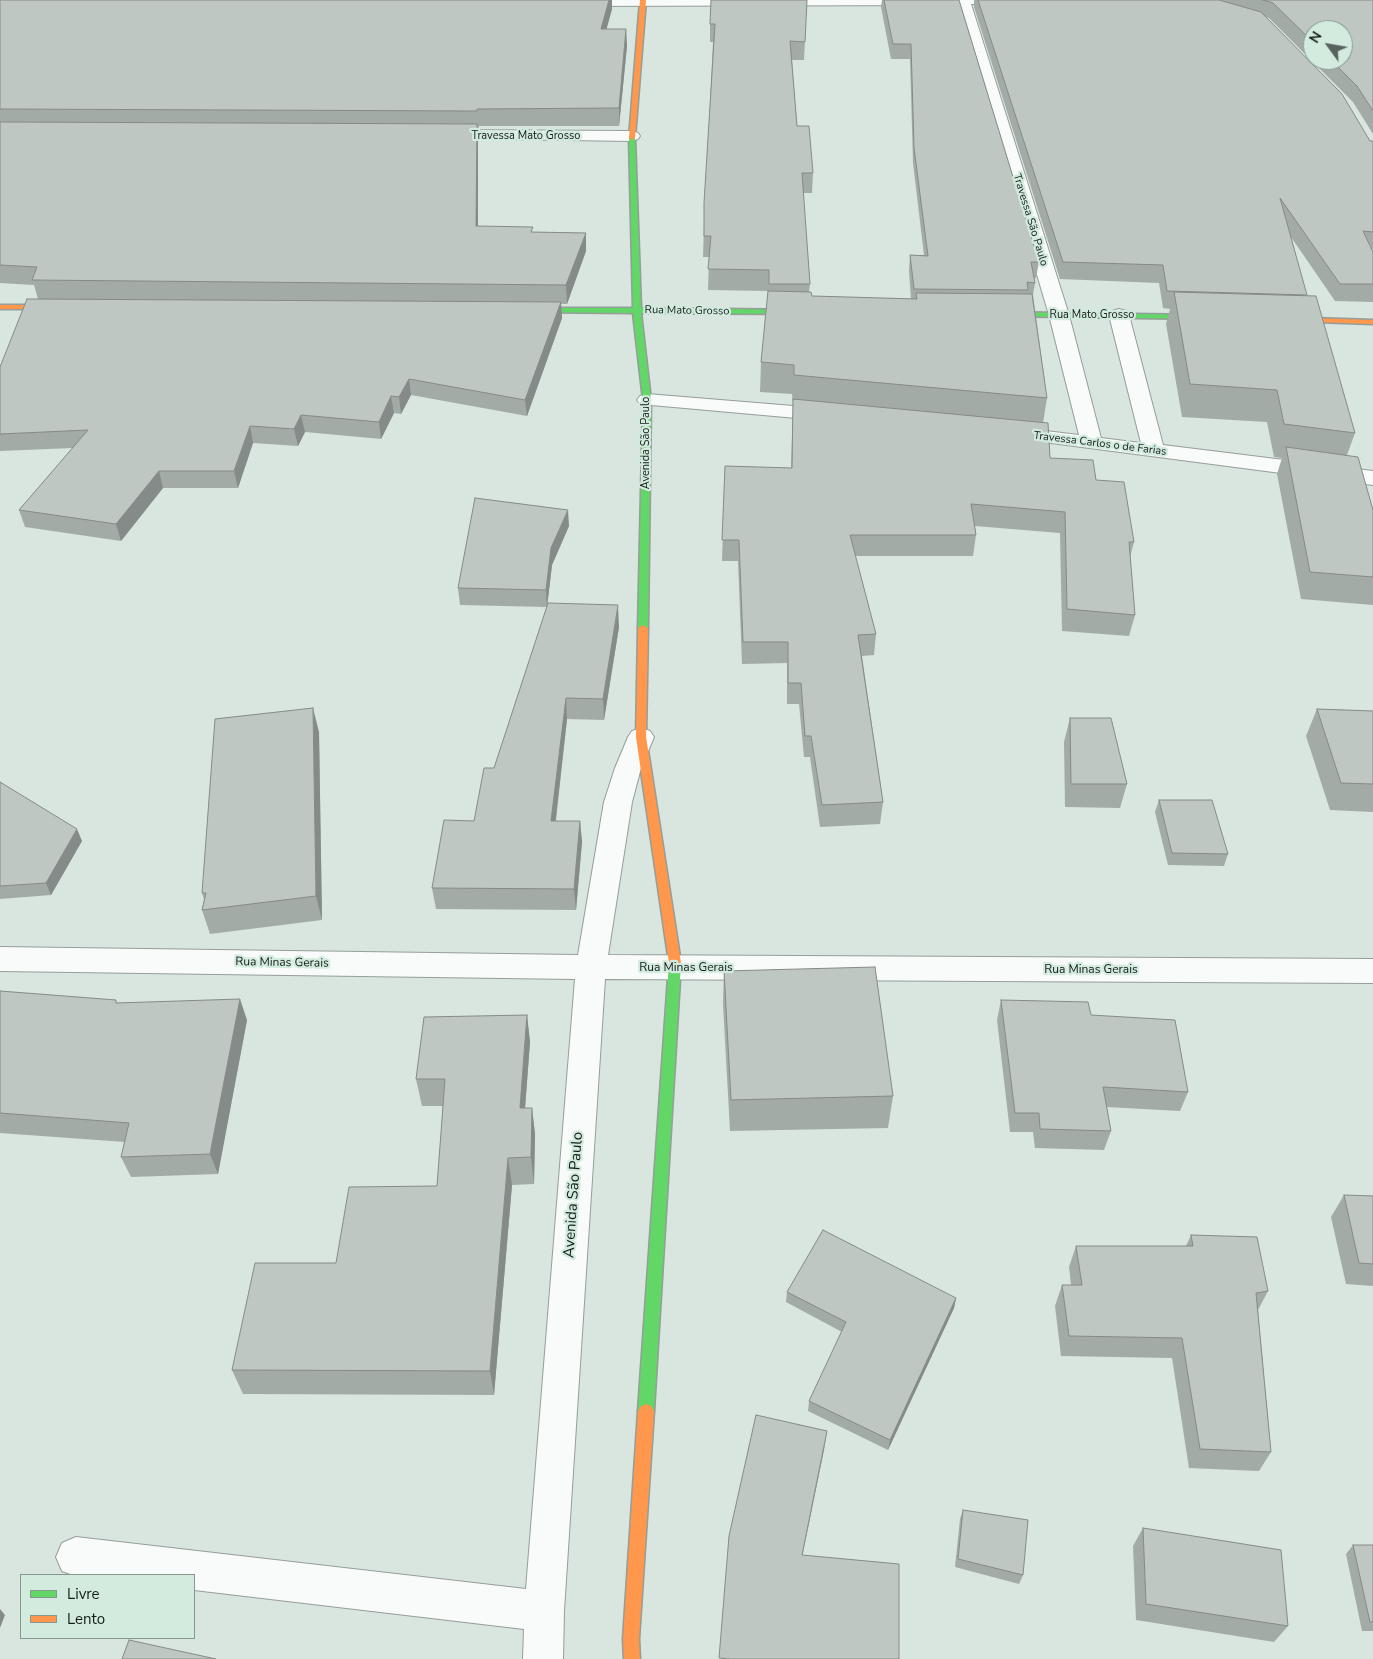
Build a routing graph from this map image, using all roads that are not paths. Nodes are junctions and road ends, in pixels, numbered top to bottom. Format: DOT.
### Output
graph roads {
  1 [pos="1010,0"];
  2 [pos="643,1"];
  3 [pos="963,1"];
  4 [pos="564,2"];
  5 [pos="425,135"];
  6 [pos="632,136"];
  7 [pos="0,307"];
  8 [pos="70,307"];
  9 [pos="518,310"];
  10 [pos="637,310"];
  11 [pos="814,312"];
  12 [pos="980,314"];
  13 [pos="1059,315"];
  14 [pos="1119,315"];
  15 [pos="1217,318"];
  16 [pos="1275,319"];
  17 [pos="1373,322"];
  18 [pos="647,400"];
  19 [pos="846,417"];
  20 [pos="996,431"];
  21 [pos="1091,441"];
  22 [pos="1154,451"];
  23 [pos="1373,478"];
  24 [pos="641,737"];
  25 [pos="0,958"];
  26 [pos="591,967"];
  27 [pos="676,968"];
  28 [pos="1373,971"];
  29 [pos="76,1557"];
  30 [pos="544,1611"];
  31 [pos="543,1659"];
  32 [pos="632,1659"];
  1 -- 3 [label="street"];
  2 -- 3 [label="street"];
  2 -- 4 [label="street"];
  2 -- 6 [label="street, Avenida São Paulo"];
  3 -- 13 [label="street, Travessa São Paulo"];
  5 -- 6 [label="street, Travessa Mato Grosso"];
  6 -- 10 [label="street, Avenida São Paulo"];
  7 -- 8 [label="street"];
  9 -- 10 [label="street, Rua Mato Grosso"];
  10 -- 11 [label="street, Rua Mato Grosso"];
  10 -- 18 [label="street, Avenida São Paulo"];
  12 -- 13 [label="street, Rua Mato Grosso"];
  13 -- 14 [label="street, Rua Mato Grosso"];
  13 -- 21 [label="street, Travessa São Paulo"];
  14 -- 15 [label="street, Rua Mato Grosso"];
  14 -- 22 [label="street"];
  16 -- 17 [label="street"];
  18 -- 19 [label="street"];
  18 -- 24 [label="street, Avenida São Paulo"];
  20 -- 21 [label="street, Travessa Carlos o de Farias"];
  21 -- 22 [label="street, Travessa Carlos o de Farias"];
  22 -- 23 [label="street, Travessa Carlos o de Farias"];
  24 -- 26 [label="street, Avenida São Paulo"];
  24 -- 27 [label="street, Avenida São Paulo"];
  25 -- 26 [label="street, Rua Minas Gerais"];
  26 -- 27 [label="street, Rua Minas Gerais"];
  26 -- 30 [label="street, Avenida São Paulo"];
  27 -- 28 [label="street, Rua Minas Gerais"];
  27 -- 32 [label="street, Avenida São Paulo"];
  29 -- 30 [label="street"];
  30 -- 31 [label="street, Avenida São Paulo"];
}
